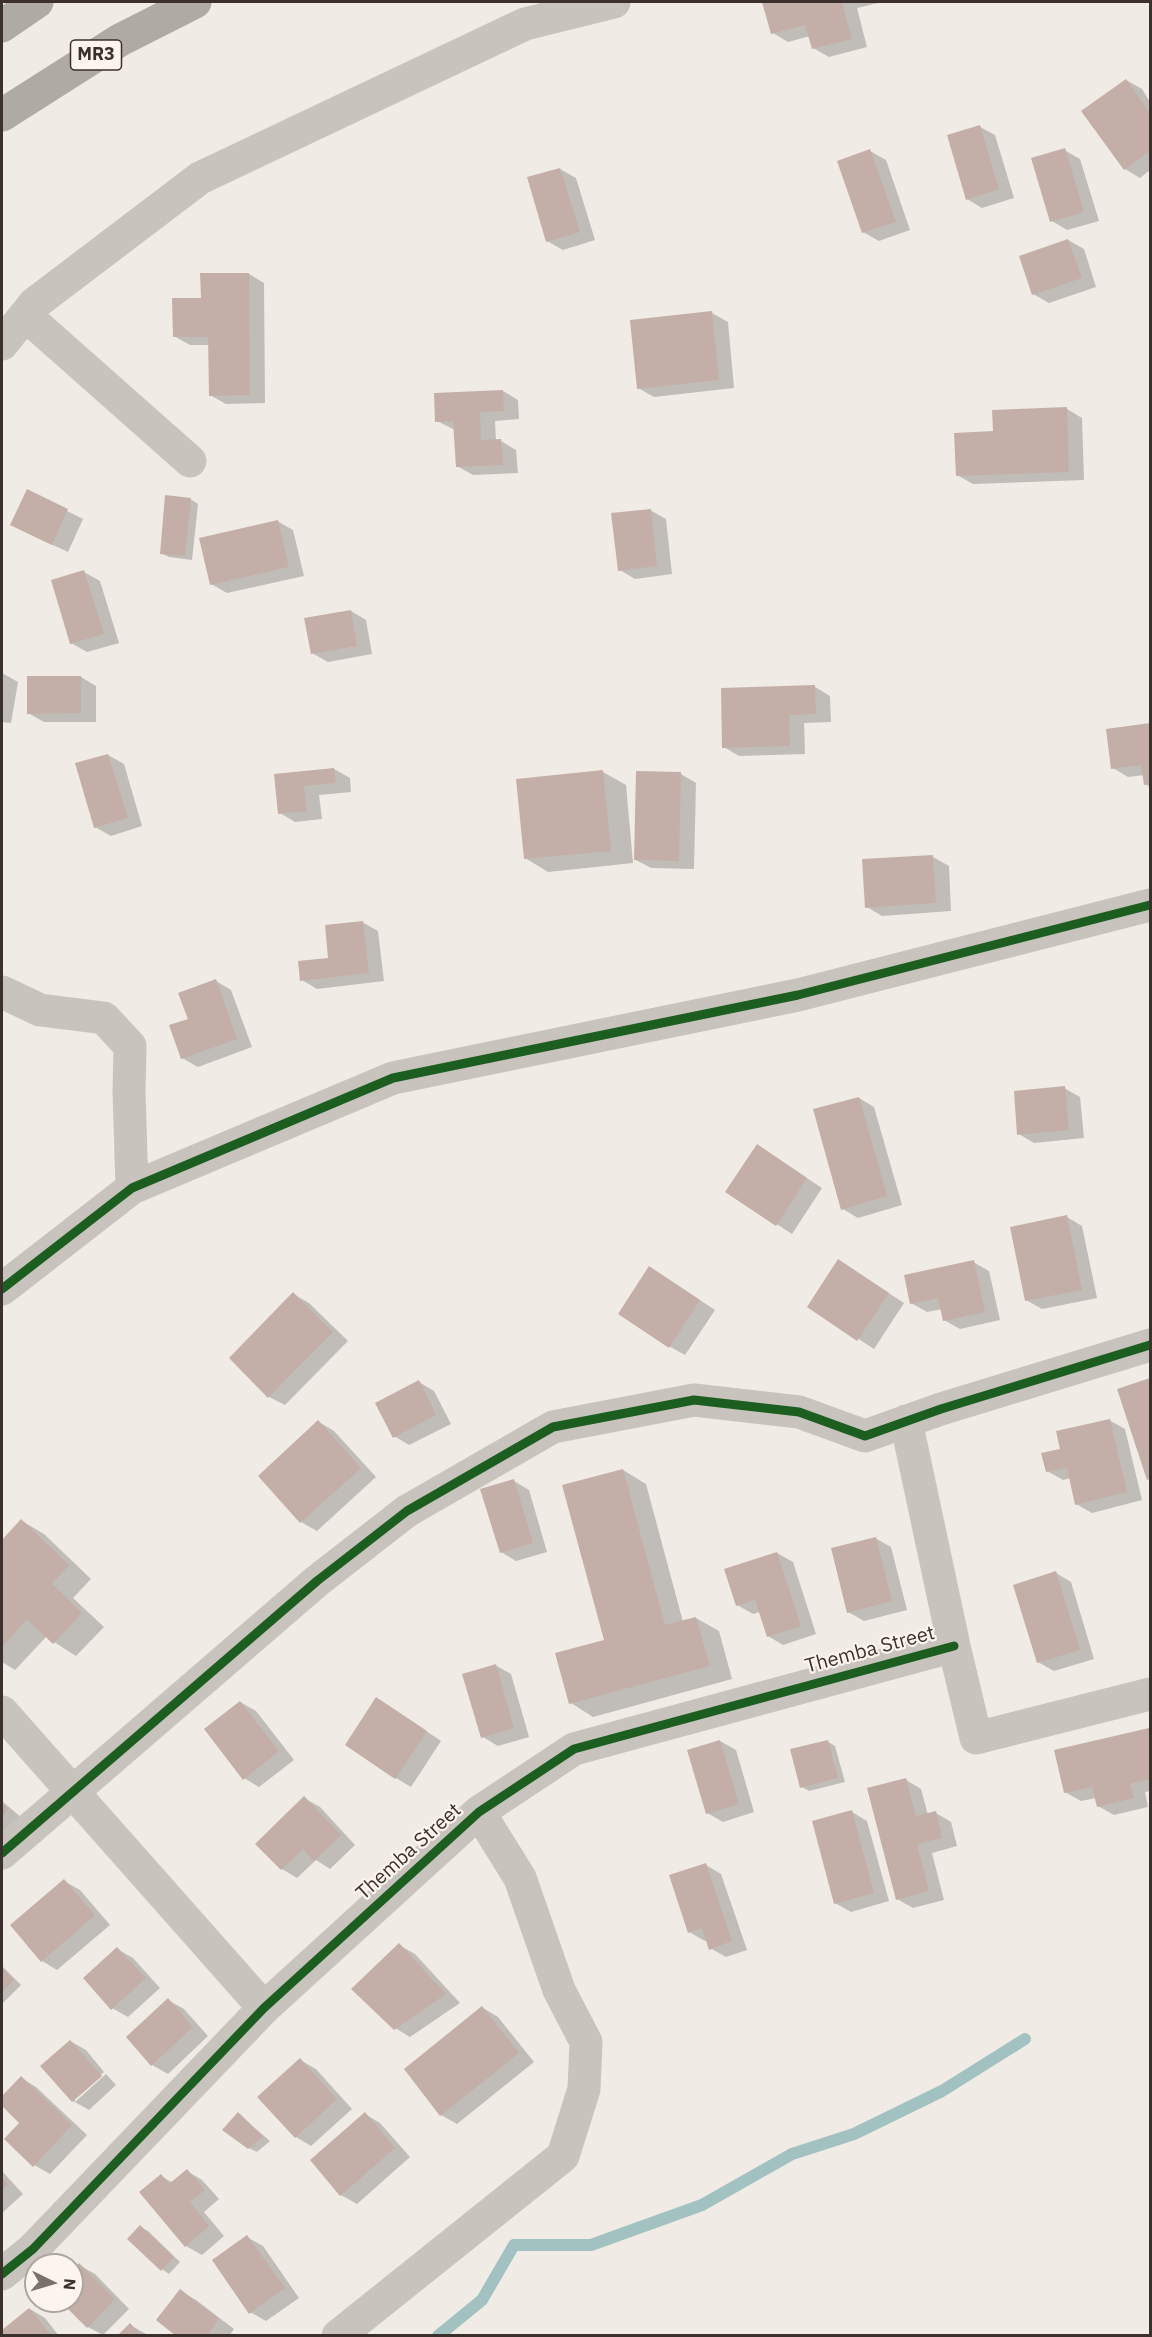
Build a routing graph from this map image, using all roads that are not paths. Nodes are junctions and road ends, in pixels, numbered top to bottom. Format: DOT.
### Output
graph roads {
  1 [pos="37,2"];
  2 [pos="195,2"];
  3 [pos="614,2"];
  4 [pos="2,26"];
  5 [pos="2,115"];
  6 [pos="25,315"];
  7 [pos="2,344"];
  8 [pos="190,461"];
  9 [pos="1148,907"];
  10 [pos="2,992"];
  11 [pos="132,1188"];
  12 [pos="2,1289"];
  13 [pos="1150,1345"];
  14 [pos="906,1420"];
  15 [pos="954,1646"];
  16 [pos="1150,1694"];
  17 [pos="2,1712"];
  18 [pos="72,1791"];
  19 [pos="479,1812"];
  20 [pos="2,1853"];
  21 [pos="264,2008"];
  22 [pos="2,2274"];
  23 [pos="338,2336"];
  1 -- 4 [label="highway"];
  2 -- 5 [label="highway, MR3"];
  3 -- 6 [label="street"];
  6 -- 7 [label="street"];
  6 -- 8 [label="street"];
  9 -- 11 [label="street"];
  10 -- 11 [label="street"];
  11 -- 12 [label="street"];
  13 -- 14 [label="street"];
  14 -- 15 [label="street"];
  14 -- 18 [label="street"];
  15 -- 16 [label="street"];
  15 -- 19 [label="street, Themba Street"];
  17 -- 18 [label="street"];
  18 -- 20 [label="street"];
  18 -- 21 [label="street"];
  19 -- 21 [label="street, Themba Street"];
  19 -- 23 [label="street"];
  21 -- 22 [label="street, Themba Street"];
}
